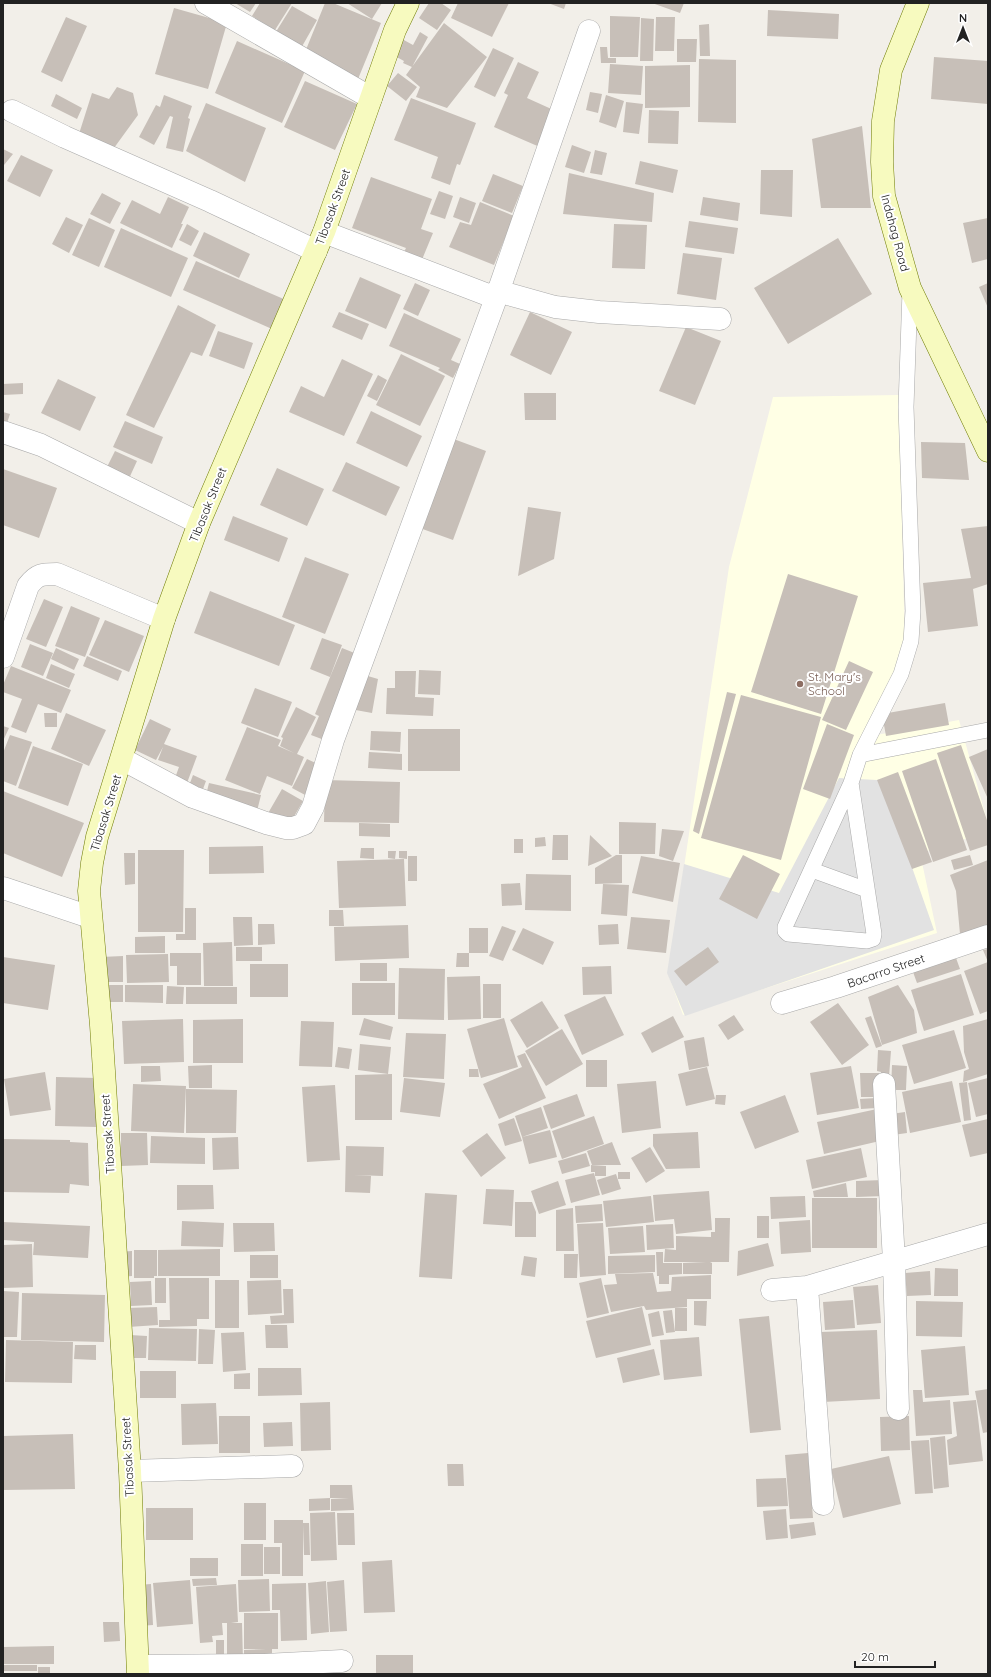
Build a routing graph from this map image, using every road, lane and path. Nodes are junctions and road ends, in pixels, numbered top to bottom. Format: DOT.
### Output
graph roads {
  1 [pos="206,3"];
  2 [pos="408,3"];
  3 [pos="918,3"];
  4 [pos="588,31"];
  5 [pos="371,98"];
  6 [pos="12,111"];
  7 [pos="320,242"];
  8 [pos="910,288"];
  9 [pos="497,295"];
  10 [pos="720,319"];
  11 [pos="3,432"];
  12 [pos="988,451"];
  13 [pos="199,524"];
  14 [pos="164,619"];
  15 [pos="3,656"];
  16 [pos="988,730"];
  17 [pos="860,755"];
  18 [pos="122,759"];
  19 [pos="851,783"];
  20 [pos="812,870"];
  21 [pos="3,888"];
  22 [pos="867,890"];
  23 [pos="90,916"];
  24 [pos="988,936"];
  25 [pos="782,1003"];
  26 [pos="884,1084"];
  27 [pos="988,1234"];
  28 [pos="894,1261"];
  29 [pos="806,1287"];
  30 [pos="772,1290"];
  31 [pos="898,1409"];
  32 [pos="292,1466"];
  33 [pos="130,1471"];
  34 [pos="823,1504"];
  35 [pos="342,1661"];
  36 [pos="138,1670"];
  1 -- 5 [label="street"];
  2 -- 5 [label="street, Tibasak Street"];
  3 -- 8 [label="street, Indahag Road"];
  4 -- 9 [label="street"];
  5 -- 7 [label="street, Tibasak Street"];
  6 -- 7 [label="street"];
  7 -- 9 [label="street"];
  7 -- 13 [label="street, Tibasak Street"];
  8 -- 12 [label="street, Indahag Road"];
  8 -- 17 [label="lane"];
  9 -- 10 [label="street"];
  9 -- 18 [label="street"];
  11 -- 13 [label="street"];
  13 -- 14 [label="street, Tibasak Street"];
  14 -- 15 [label="street"];
  14 -- 18 [label="street, Tibasak Street"];
  16 -- 17 [label="lane"];
  17 -- 19 [label="lane"];
  18 -- 23 [label="street, Tibasak Street"];
  19 -- 20 [label="lane"];
  19 -- 22 [label="lane"];
  20 -- 22 [label="lane"];
  20 -- 22 [label="lane"];
  21 -- 23 [label="street"];
  23 -- 33 [label="street, Tibasak Street"];
  24 -- 25 [label="street, Bacarro Street"];
  26 -- 28 [label="street"];
  27 -- 28 [label="street"];
  28 -- 29 [label="street"];
  28 -- 31 [label="street"];
  29 -- 30 [label="street"];
  29 -- 34 [label="street"];
  32 -- 33 [label="street"];
  33 -- 36 [label="street, Tibasak Street"];
  35 -- 36 [label="street"];
}
